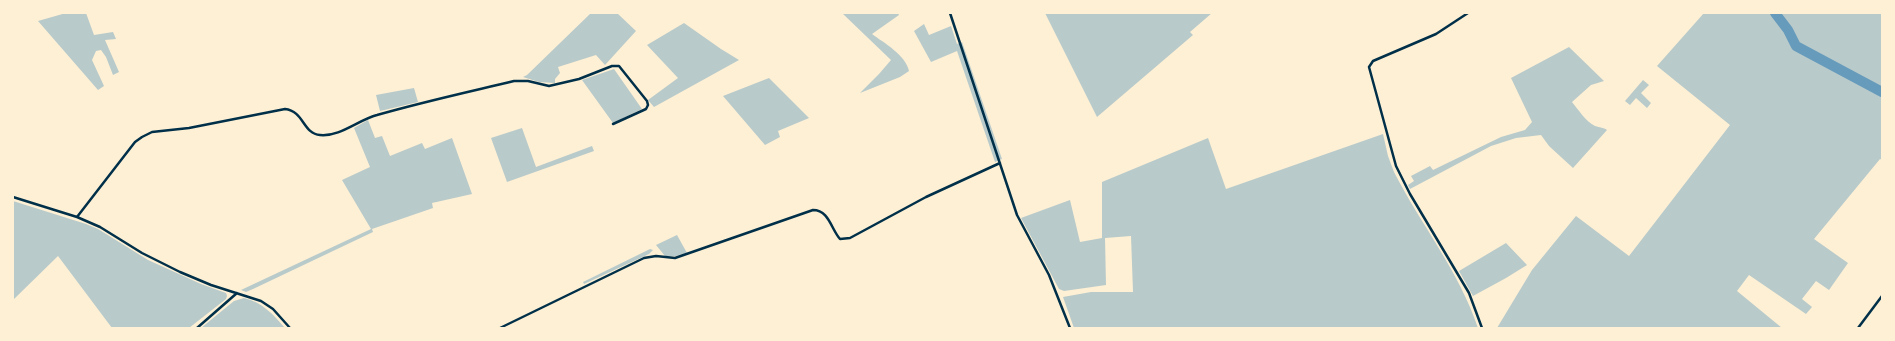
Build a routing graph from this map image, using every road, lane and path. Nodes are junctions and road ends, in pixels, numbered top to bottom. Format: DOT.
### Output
graph roads {
  1 [pos="950,13"];
  2 [pos="1468,13"];
  3 [pos="613,124"];
  4 [pos="1000,163"];
  5 [pos="13,197"];
  6 [pos="77,217"];
  7 [pos="238,293"];
  8 [pos="1882,296"];
  9 [pos="197,328"];
  10 [pos="290,328"];
  11 [pos="500,328"];
  12 [pos="1070,328"];
  13 [pos="1482,328"];
  14 [pos="1858,328"];
  1 -- 4 [label="street"];
  2 -- 13 [label="street"];
  3 -- 6 [label="street"];
  4 -- 11 [label="street"];
  4 -- 12 [label="street"];
  5 -- 6 [label="street"];
  6 -- 7 [label="street"];
  7 -- 9 [label="street"];
  7 -- 10 [label="street"];
  8 -- 14 [label="street"];
}
